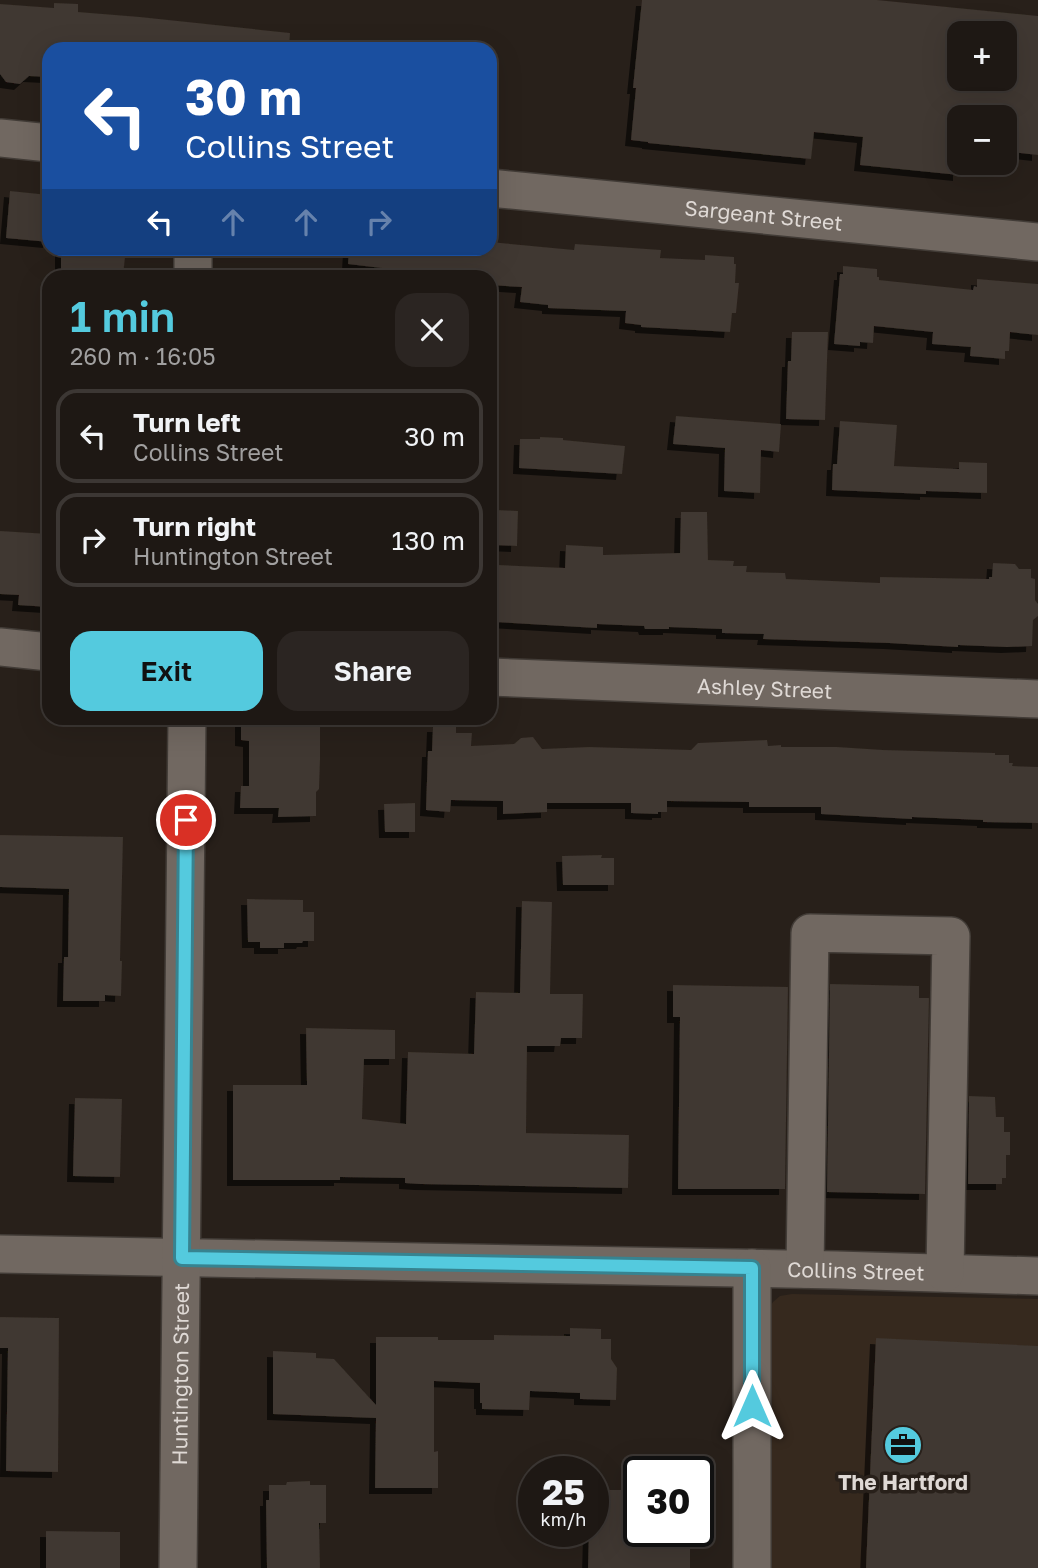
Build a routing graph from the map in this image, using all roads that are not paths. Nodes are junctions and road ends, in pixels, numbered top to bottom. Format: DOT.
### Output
graph roads {
  1 [pos="0,138"];
  2 [pos="42,141"];
  3 [pos="497,189"];
  4 [pos="1038,242"];
  5 [pos="0,647"];
  6 [pos="42,651"];
  7 [pos="497,677"];
  8 [pos="1038,699"];
  9 [pos="187,725"];
  10 [pos="0,1254"];
  11 [pos="182,1258"];
  12 [pos="752,1268"];
  13 [pos="805,1269"];
  14 [pos="946,1273"];
  15 [pos="1038,1276"];
  16 [pos="178,1568"];
  17 [pos="752,1568"];
  1 -- 2 [label="street"];
  3 -- 4 [label="street, Sargeant Street"];
  5 -- 6 [label="street"];
  7 -- 8 [label="street, Ashley Street"];
  9 -- 11 [label="street, Huntington Street"];
  10 -- 11 [label="street, Collins Street"];
  11 -- 12 [label="street, Collins Street"];
  11 -- 16 [label="street, Huntington Street"];
  12 -- 13 [label="street, Collins Street"];
  12 -- 17 [label="street"];
  13 -- 14 [label="street, Collins Street"];
  13 -- 14 [label="street"];
  14 -- 15 [label="street, Collins Street"];
}
